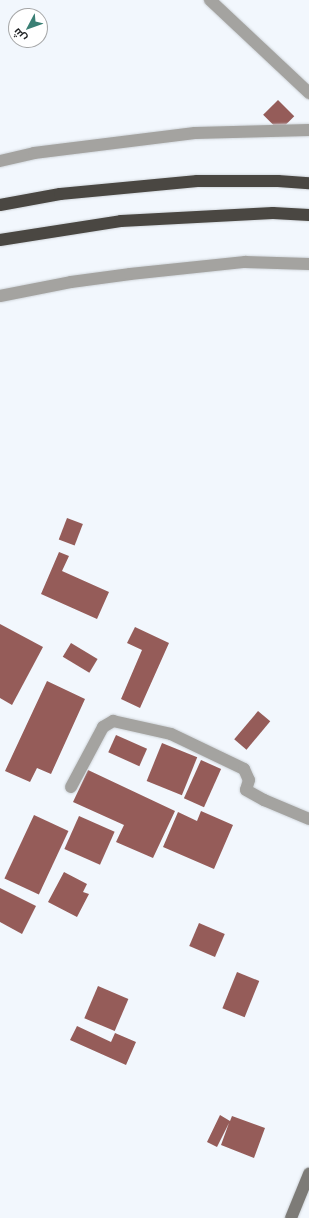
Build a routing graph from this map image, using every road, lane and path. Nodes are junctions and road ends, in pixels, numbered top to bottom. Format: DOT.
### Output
graph roads {
  1 [pos="210,0"];
  2 [pos="309,93"];
  3 [pos="309,130"];
  4 [pos="0,161"];
  5 [pos="309,183"];
  6 [pos="0,205"];
  7 [pos="309,215"];
  8 [pos="0,240"];
  9 [pos="309,264"];
  10 [pos="0,296"];
  11 [pos="71,787"];
  12 [pos="309,820"];
  13 [pos="309,1174"];
  14 [pos="291,1218"];
  1 -- 2 [label="street"];
  3 -- 4 [label="street"];
  5 -- 6 [label="highway"];
  7 -- 8 [label="highway"];
  9 -- 10 [label="street"];
  11 -- 12 [label="street"];
  13 -- 14 [label="main road"];
}
